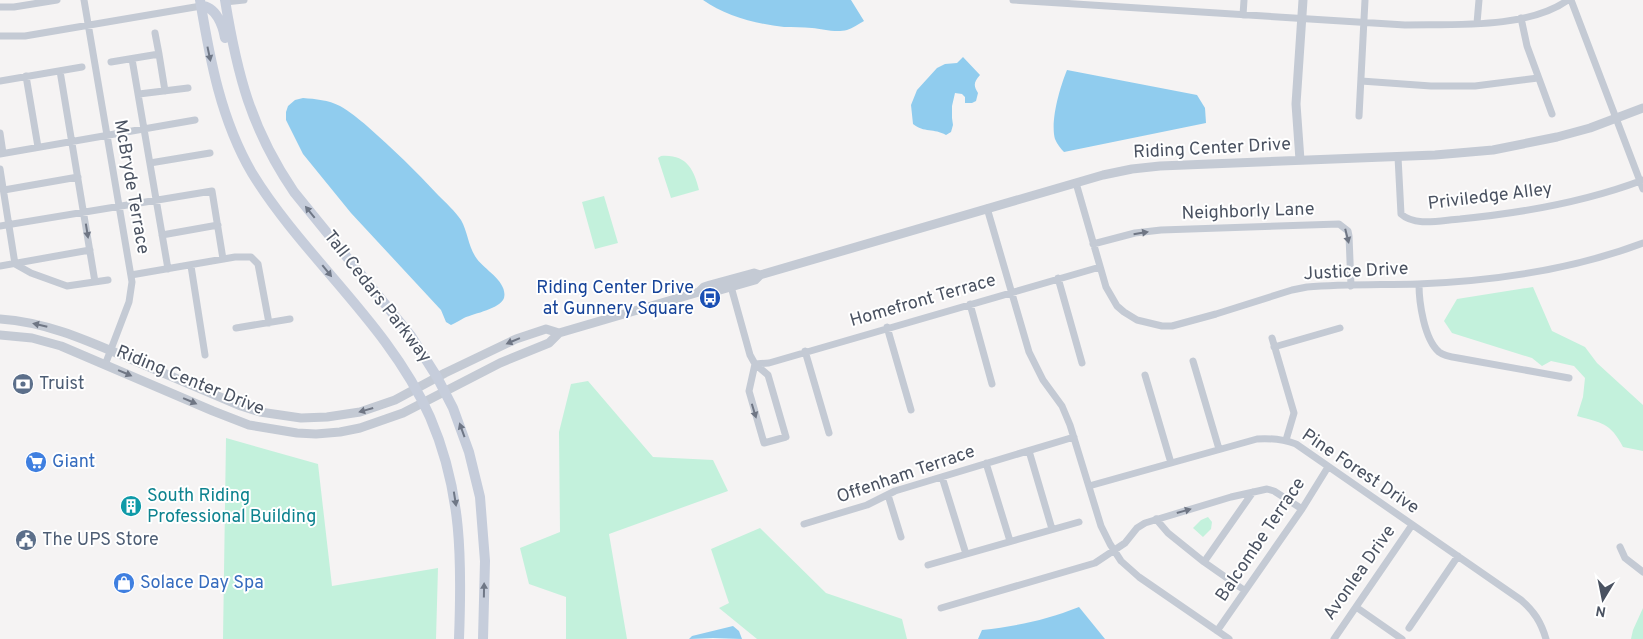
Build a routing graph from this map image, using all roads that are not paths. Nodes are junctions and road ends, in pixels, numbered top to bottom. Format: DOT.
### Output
graph roads {
  1 [pos="56,0"];
  2 [pos="84,0"];
  3 [pos="244,0"];
  4 [pos="1013,0"];
  5 [pos="1244,0"];
  6 [pos="1303,0"];
  7 [pos="1365,0"];
  8 [pos="1479,0"];
  9 [pos="1569,0"];
  10 [pos="223,1"];
  11 [pos="1095,2"];
  12 [pos="201,3"];
  13 [pos="0,7"];
  14 [pos="1243,15"];
  15 [pos="1302,18"];
  16 [pos="1521,18"];
  17 [pos="1364,22"];
  18 [pos="1477,23"];
  19 [pos="88,25"];
  20 [pos="155,33"];
  21 [pos="0,36"];
  22 [pos="159,54"];
  23 [pos="132,58"];
  24 [pos="111,62"];
  25 [pos="82,67"];
  26 [pos="60,70"];
  27 [pos="238,70"];
  28 [pos="26,76"];
  29 [pos="1538,78"];
  30 [pos="0,81"];
  31 [pos="1361,81"];
  32 [pos="188,88"];
  33 [pos="165,91"];
  34 [pos="139,94"];
  35 [pos="1643,108"];
  36 [pos="1552,114"];
  37 [pos="1359,116"];
  38 [pos="1617,118"];
  39 [pos="195,120"];
  40 [pos="144,129"];
  41 [pos="0,133"];
  42 [pos="107,136"];
  43 [pos="72,142"];
  44 [pos="38,147"];
  45 [pos="210,153"];
  46 [pos="2,154"];
  47 [pos="1398,156"];
  48 [pos="1300,160"];
  49 [pos="150,163"];
  50 [pos="0,169"];
  51 [pos="78,177"];
  52 [pos="1642,180"];
  53 [pos="1076,183"];
  54 [pos="1643,188"];
  55 [pos="4,190"];
  56 [pos="156,200"];
  57 [pos="119,206"];
  58 [pos="987,208"];
  59 [pos="84,212"];
  60 [pos="9,225"];
  61 [pos="218,225"];
  62 [pos="0,226"];
  63 [pos="162,235"];
  64 [pos="1643,243"];
  65 [pos="1093,244"];
  66 [pos="90,250"];
  67 [pos="223,259"];
  68 [pos="15,264"];
  69 [pos="0,266"];
  70 [pos="191,266"];
  71 [pos="1100,267"];
  72 [pos="168,269"];
  73 [pos="131,275"];
  74 [pos="760,275"];
  75 [pos="1058,278"];
  76 [pos="108,280"];
  77 [pos="95,282"];
  78 [pos="1419,284"];
  79 [pos="730,285"];
  80 [pos="1351,286"];
  81 [pos="699,292"];
  82 [pos="1011,292"];
  83 [pos="970,304"];
  84 [pos="0,319"];
  85 [pos="290,319"];
  86 [pos="269,323"];
  87 [pos="887,327"];
  88 [pos="236,328"];
  89 [pos="1340,328"];
  90 [pos="559,333"];
  91 [pos="0,335"];
  92 [pos="1272,338"];
  93 [pos="1274,347"];
  94 [pos="110,350"];
  95 [pos="805,352"];
  96 [pos="205,355"];
  97 [pos="1193,361"];
  98 [pos="1082,363"];
  99 [pos="755,364"];
  100 [pos="104,365"];
  101 [pos="1145,375"];
  102 [pos="437,377"];
  103 [pos="1569,378"];
  104 [pos="992,384"];
  105 [pos="415,389"];
  106 [pos="446,392"];
  107 [pos="423,404"];
  108 [pos="912,410"];
  109 [pos="829,433"];
  110 [pos="1074,437"];
  111 [pos="1286,440"];
  112 [pos="1219,449"];
  113 [pos="1029,451"];
  114 [pos="986,463"];
  115 [pos="1171,463"];
  116 [pos="1328,467"];
  117 [pos="942,477"];
  118 [pos="1089,486"];
  119 [pos="1254,492"];
  120 [pos="888,495"];
  121 [pos="1302,509"];
  122 [pos="1156,519"];
  123 [pos="1079,522"];
  124 [pos="804,524"];
  125 [pos="1412,525"];
  126 [pos="1052,529"];
  127 [pos="901,537"];
  128 [pos="1010,542"];
  129 [pos="1620,547"];
  130 [pos="1114,552"];
  131 [pos="966,554"];
  132 [pos="1458,556"];
  133 [pos="1204,562"];
  134 [pos="928,565"];
  135 [pos="1643,572"];
  136 [pos="1244,590"];
  137 [pos="1356,607"];
  138 [pos="941,608"];
  139 [pos="1409,628"];
  140 [pos="1217,630"];
  141 [pos="459,639"];
  142 [pos="483,639"];
  143 [pos="1229,639"];
  144 [pos="1334,639"];
  145 [pos="1402,639"];
  146 [pos="1546,639"];
  1 -- 13 [label="street"];
  2 -- 19 [label="street, McBryde Terrace"];
  3 -- 10 [label="street"];
  4 -- 11 [label="street"];
  5 -- 14 [label="street"];
  6 -- 15 [label="street"];
  7 -- 17 [label="street"];
  8 -- 18 [label="street"];
  9 -- 16 [label="street"];
  9 -- 38 [label="street"];
  10 -- 27 [label="main road, Tall Cedars Parkway"];
  11 -- 14 [label="street"];
  12 -- 19 [label="street"];
  12 -- 27 [label="main road"];
  12 -- 105 [label="main road, Tall Cedars Parkway, one-way"];
  14 -- 15 [label="street"];
  15 -- 17 [label="street"];
  15 -- 48 [label="street"];
  16 -- 18 [label="street"];
  16 -- 29 [label="street"];
  17 -- 18 [label="street"];
  17 -- 31 [label="street"];
  19 -- 21 [label="street"];
  19 -- 42 [label="street, McBryde Terrace"];
  20 -- 22 [label="street"];
  22 -- 23 [label="street"];
  22 -- 33 [label="street"];
  23 -- 24 [label="street"];
  23 -- 34 [label="street"];
  25 -- 26 [label="street"];
  26 -- 28 [label="street"];
  26 -- 43 [label="street"];
  102 -- 27 [label="main road, Tall Cedars Parkway, one-way"];
  28 -- 30 [label="street"];
  28 -- 44 [label="street"];
  29 -- 31 [label="street"];
  29 -- 36 [label="street"];
  31 -- 37 [label="street"];
  32 -- 33 [label="street"];
  33 -- 34 [label="street"];
  34 -- 40 [label="street"];
  35 -- 38 [label="street, Riding Center Drive"];
  38 -- 47 [label="street, Riding Center Drive"];
  38 -- 52 [label="street"];
  39 -- 40 [label="street"];
  40 -- 42 [label="street"];
  40 -- 49 [label="street"];
  41 -- 46 [label="street"];
  42 -- 43 [label="street"];
  42 -- 57 [label="street, McBryde Terrace"];
  43 -- 44 [label="street"];
  43 -- 51 [label="street"];
  44 -- 46 [label="street"];
  45 -- 49 [label="street"];
  47 -- 48 [label="street, Riding Center Drive"];
  47 -- 52 [label="street, Priviledge Alley"];
  48 -- 53 [label="street, Riding Center Drive"];
  49 -- 56 [label="street"];
  50 -- 55 [label="street"];
  51 -- 55 [label="street"];
  51 -- 59 [label="street"];
  52 -- 54 [label="street"];
  53 -- 58 [label="street, Riding Center Drive"];
  53 -- 65 [label="street, Justice Drive"];
  55 -- 60 [label="street"];
  56 -- 57 [label="street"];
  56 -- 61 [label="street"];
  56 -- 63 [label="street"];
  57 -- 59 [label="street"];
  57 -- 73 [label="street, McBryde Terrace"];
  58 -- 74 [label="street, Riding Center Drive"];
  58 -- 82 [label="street"];
  59 -- 60 [label="street"];
  59 -- 66 [label="street, one-way"];
  60 -- 62 [label="street"];
  60 -- 68 [label="street"];
  61 -- 63 [label="street"];
  61 -- 67 [label="street"];
  63 -- 72 [label="street"];
  64 -- 78 [label="street, Justice Drive"];
  65 -- 71 [label="street, Justice Drive"];
  65 -- 80 [label="street, Neighborly Lane, one-way"];
  66 -- 68 [label="street"];
  66 -- 77 [label="street"];
  67 -- 70 [label="street"];
  67 -- 86 [label="street"];
  68 -- 69 [label="street"];
  68 -- 77 [label="street"];
  70 -- 72 [label="street"];
  70 -- 96 [label="street"];
  71 -- 75 [label="street, Homefront Terrace"];
  71 -- 80 [label="street, Justice Drive"];
  72 -- 73 [label="street"];
  73 -- 94 [label="street, McBryde Terrace"];
  74 -- 79 [label="street, Riding Center Drive"];
  74 -- 81 [label="street, Riding Center Drive"];
  75 -- 82 [label="street, Homefront Terrace"];
  75 -- 98 [label="street"];
  76 -- 77 [label="street"];
  78 -- 80 [label="street, Justice Drive"];
  78 -- 103 [label="street"];
  79 -- 81 [label="street, Riding Center Drive"];
  79 -- 99 [label="street"];
  81 -- 90 [label="street, Riding Center Drive"];
  82 -- 83 [label="street, Homefront Terrace"];
  82 -- 110 [label="street"];
  83 -- 87 [label="street, Homefront Terrace"];
  83 -- 104 [label="street"];
  94 -- 84 [label="street, Riding Center Drive, one-way"];
  85 -- 86 [label="street"];
  86 -- 88 [label="street"];
  87 -- 95 [label="street, Homefront Terrace"];
  87 -- 108 [label="street"];
  89 -- 93 [label="street"];
  90 -- 102 [label="street, Riding Center Drive, one-way"];
  90 -- 106 [label="street, Riding Center Drive"];
  91 -- 100 [label="street, Riding Center Drive"];
  92 -- 93 [label="street"];
  93 -- 111 [label="street"];
  94 -- 100 [label="street, McBryde Terrace"];
  105 -- 94 [label="street, Riding Center Drive, one-way"];
  95 -- 99 [label="street, Homefront Terrace"];
  95 -- 109 [label="street"];
  97 -- 112 [label="street"];
  99 -- 99 [label="street, one-way"];
  100 -- 107 [label="street, Riding Center Drive, one-way"];
  101 -- 115 [label="street"];
  102 -- 105 [label="street, Riding Center Drive"];
  102 -- 106 [label="main road, Tall Cedars Parkway"];
  105 -- 107 [label="main road, Tall Cedars Parkway"];
  106 -- 107 [label="street, Riding Center Drive"];
  142 -- 106 [label="main road, Tall Cedars Parkway, one-way"];
  107 -- 141 [label="main road, Tall Cedars Parkway, one-way"];
  110 -- 113 [label="street, Offenham Terrace"];
  110 -- 118 [label="street"];
  111 -- 112 [label="street, Pine Forest Drive"];
  111 -- 116 [label="street, Pine Forest Drive"];
  112 -- 115 [label="street, Pine Forest Drive"];
  113 -- 114 [label="street, Offenham Terrace"];
  113 -- 126 [label="street"];
  114 -- 117 [label="street, Offenham Terrace"];
  114 -- 128 [label="street"];
  115 -- 118 [label="street, Pine Forest Drive"];
  116 -- 121 [label="street, Balcombe Terrace"];
  116 -- 125 [label="street, Pine Forest Drive"];
  117 -- 120 [label="street, Offenham Terrace"];
  117 -- 131 [label="street"];
  118 -- 130 [label="street"];
  119 -- 121 [label="street"];
  122 -- 119 [label="street, one-way"];
  119 -- 133 [label="street"];
  120 -- 124 [label="street, Offenham Terrace"];
  120 -- 127 [label="street"];
  121 -- 136 [label="street, Balcombe Terrace"];
  122 -- 130 [label="street"];
  122 -- 133 [label="street"];
  123 -- 126 [label="street"];
  125 -- 132 [label="street, Pine Forest Drive"];
  125 -- 137 [label="street, Avonlea Drive"];
  126 -- 128 [label="street"];
  128 -- 131 [label="street"];
  129 -- 135 [label="street"];
  130 -- 138 [label="street"];
  130 -- 140 [label="street"];
  131 -- 134 [label="street"];
  132 -- 139 [label="street"];
  132 -- 146 [label="street, Pine Forest Drive"];
  133 -- 136 [label="street"];
  136 -- 140 [label="street, Balcombe Terrace"];
  137 -- 144 [label="street, Avonlea Drive"];
  137 -- 145 [label="street"];
  140 -- 143 [label="street"];
}
